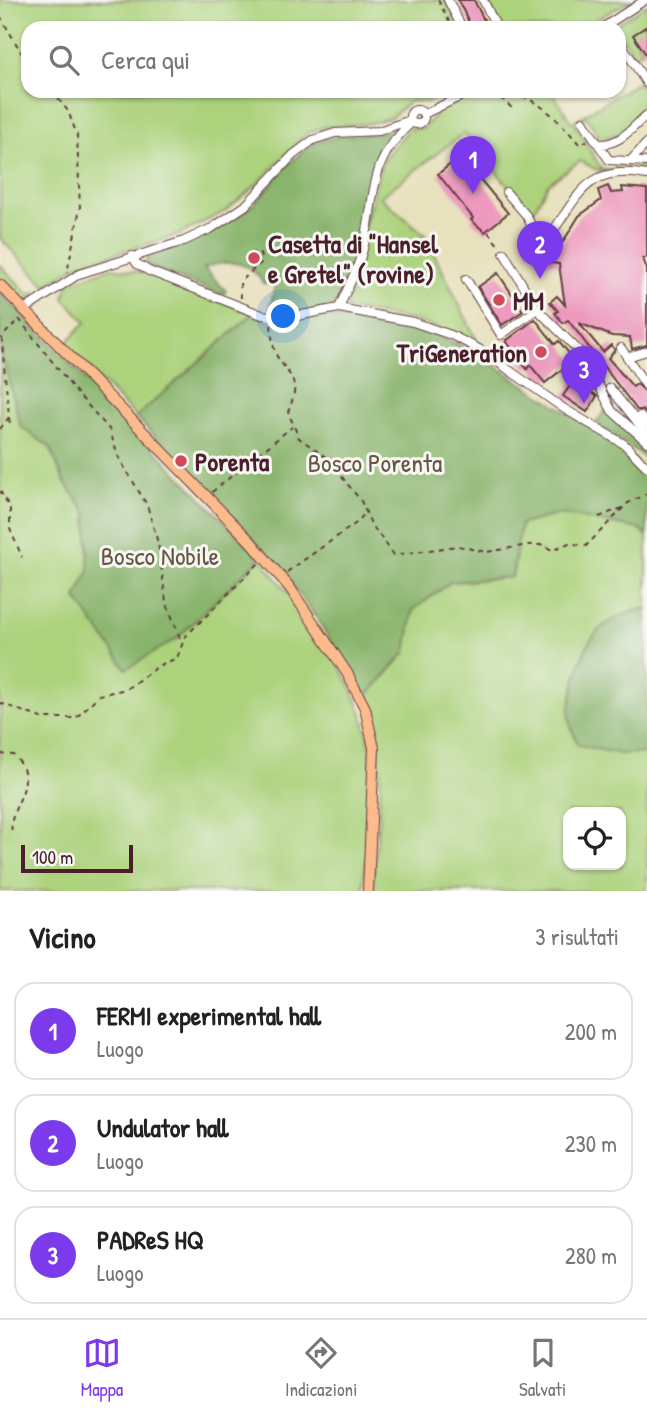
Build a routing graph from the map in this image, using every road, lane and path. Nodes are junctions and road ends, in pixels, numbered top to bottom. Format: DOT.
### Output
graph roads {
  1 [pos="438,0"];
  2 [pos="448,0"];
  3 [pos="483,0"];
  4 [pos="645,0"];
  5 [pos="0,16"];
  6 [pos="449,21"];
  7 [pos="458,21"];
  8 [pos="494,21"];
  9 [pos="616,21"];
  10 [pos="626,51"];
  11 [pos="21,52"];
  12 [pos="647,84"];
  13 [pos="57,98"];
  14 [pos="457,98"];
  15 [pos="501,98"];
  16 [pos="526,98"];
  17 [pos="512,108"];
  18 [pos="647,115"];
  19 [pos="411,121"];
  20 [pos="583,121"];
  21 [pos="596,142"];
  22 [pos="647,143"];
  23 [pos="631,160"];
  24 [pos="647,162"];
  25 [pos="647,175"];
  26 [pos="506,191"];
  27 [pos="488,232"];
  28 [pos="253,252"];
  29 [pos="504,253"];
  30 [pos="132,256"];
  31 [pos="467,279"];
  32 [pos="67,281"];
  33 [pos="0,285"];
  34 [pos="240,306"];
  35 [pos="339,309"];
  36 [pos="537,309"];
  37 [pos="23,313"];
  38 [pos="271,317"];
  39 [pos="621,348"];
  40 [pos="647,351"];
  41 [pos="627,358"];
  42 [pos="1,372"];
  43 [pos="647,387"];
  44 [pos="610,388"];
  45 [pos="640,416"];
  46 [pos="9,417"];
  47 [pos="10,424"];
  48 [pos="647,425"];
  49 [pos="293,426"];
  50 [pos="0,429"];
  51 [pos="647,434"];
  52 [pos="647,442"];
  53 [pos="647,467"];
  54 [pos="0,491"];
  55 [pos="647,494"];
  56 [pos="207,496"];
  57 [pos="625,506"];
  58 [pos="366,511"];
  59 [pos="599,517"];
  60 [pos="22,557"];
  61 [pos="265,558"];
  62 [pos="281,577"];
  63 [pos="181,642"];
  64 [pos="0,703"];
  65 [pos="0,754"];
  66 [pos="12,832"];
  67 [pos="368,891"];
  1 -- 6 [label="path"];
  2 -- 7 [label="street"];
  3 -- 8 [label="street"];
  4 -- 9 [label="street"];
  5 -- 11 [label="path"];
  10 -- 12 [label="street"];
  13 -- 32 [label="path"];
  14 -- 19 [label="street"];
  15 -- 17 [label="path"];
  16 -- 21 [label="path"];
  18 -- 21 [label="street"];
  19 -- 30 [label="street"];
  19 -- 35 [label="street"];
  20 -- 21 [label="street"];
  21 -- 23 [label="street"];
  22 -- 23 [label="street"];
  23 -- 24 [label="street"];
  25 -- 26 [label="street"];
  27 -- 29 [label="path"];
  28 -- 34 [label="path"];
  29 -- 36 [label="street"];
  30 -- 32 [label="street"];
  30 -- 34 [label="street"];
  31 -- 36 [label="street"];
  32 -- 37 [label="street"];
  33 -- 37 [label="main road"];
  34 -- 38 [label="street"];
  35 -- 38 [label="street"];
  35 -- 53 [label="street"];
  36 -- 52 [label="street"];
  37 -- 42 [label="path"];
  37 -- 56 [label="main road"];
  37 -- 63 [label="path"];
  38 -- 49 [label="path"];
  39 -- 41 [label="street"];
  40 -- 41 [label="street"];
  41 -- 43 [label="street"];
  42 -- 46 [label="path"];
  44 -- 51 [label="street"];
  45 -- 48 [label="street"];
  46 -- 47 [label="path"];
  46 -- 50 [label="path"];
  49 -- 56 [label="path"];
  49 -- 58 [label="path"];
  54 -- 60 [label="path"];
  55 -- 57 [label="path"];
  56 -- 61 [label="main road"];
  57 -- 58 [label="path"];
  57 -- 59 [label="path"];
  58 -- 62 [label="path"];
  61 -- 62 [label="main road"];
  61 -- 63 [label="path"];
  62 -- 67 [label="main road"];
  63 -- 64 [label="path"];
  65 -- 66 [label="path"];
}
